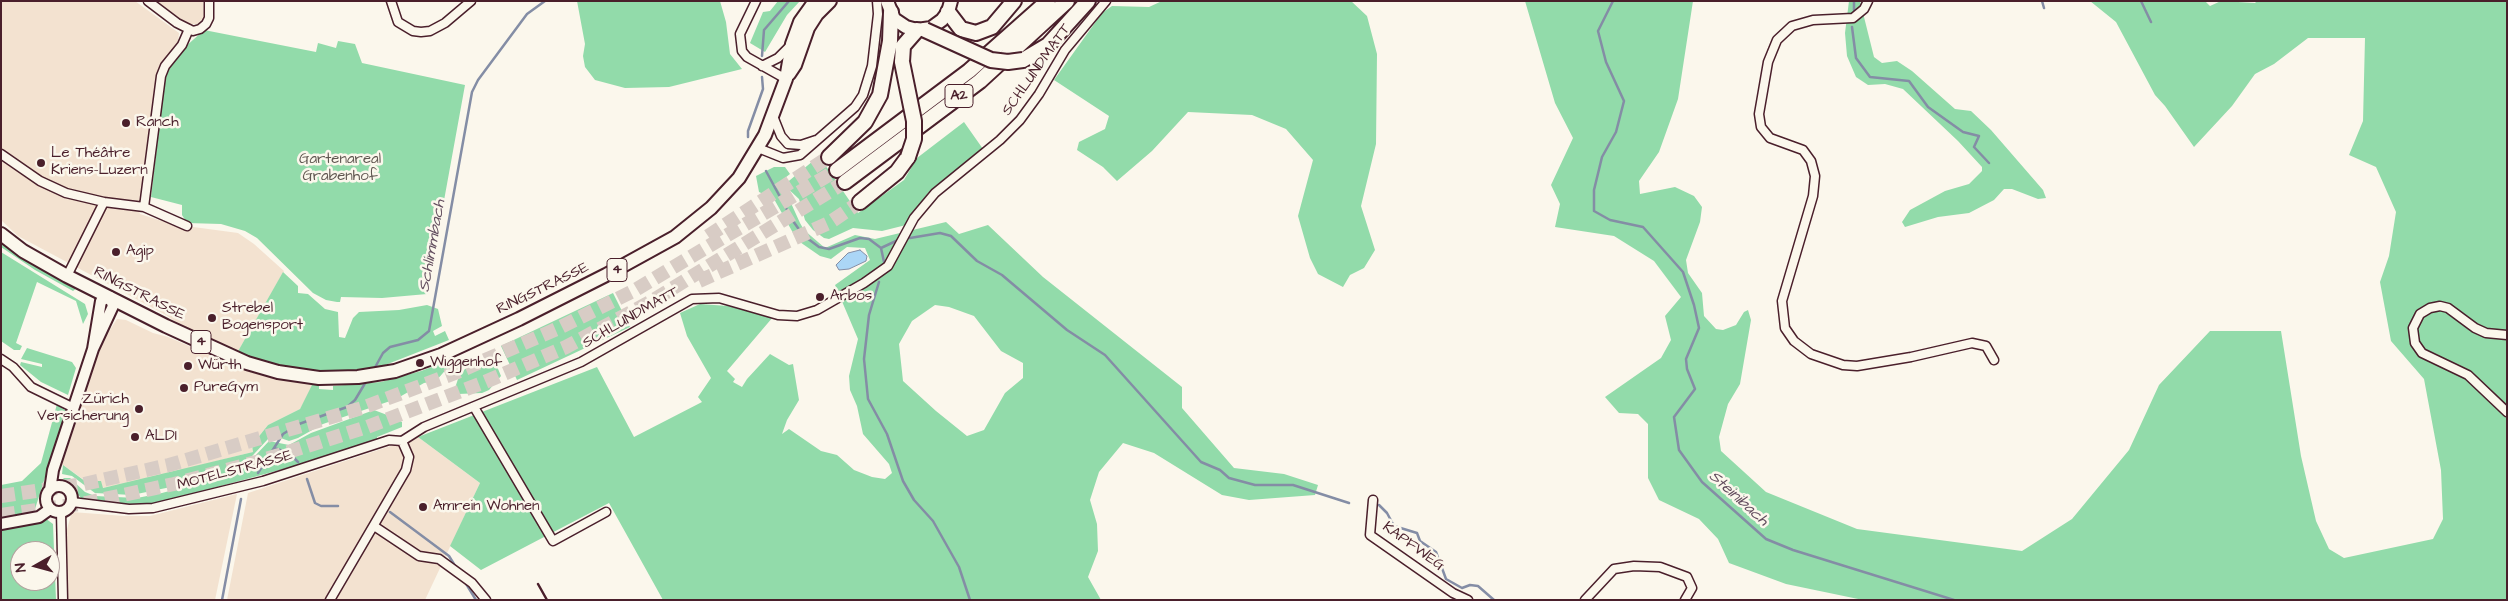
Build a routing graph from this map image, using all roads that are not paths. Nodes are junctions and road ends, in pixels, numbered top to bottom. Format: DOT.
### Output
graph roads {
  1 [pos="148,1"];
  2 [pos="209,1"];
  3 [pos="391,1"];
  4 [pos="471,1"];
  5 [pos="756,1"];
  6 [pos="815,1"];
  7 [pos="830,1"];
  8 [pos="1014,1"];
  9 [pos="1048,1"];
  10 [pos="1067,1"];
  11 [pos="1088,1"];
  12 [pos="1106,1"];
  13 [pos="1868,1"];
  14 [pos="885,5"];
  15 [pos="949,7"];
  16 [pos="811,14"];
  17 [pos="189,29"];
  18 [pos="921,30"];
  19 [pos="792,44"];
  20 [pos="762,66"];
  21 [pos="786,79"];
  22 [pos="772,116"];
  23 [pos="822,138"];
  24 [pos="757,149"];
  25 [pos="1,154"];
  26 [pos="829,157"];
  27 [pos="837,170"];
  28 [pos="845,182"];
  29 [pos="104,202"];
  30 [pos="860,202"];
  31 [pos="144,207"];
  32 [pos="187,226"];
  33 [pos="1,234"];
  34 [pos="67,276"];
  35 [pos="110,297"];
  36 [pos="2507,335"];
  37 [pos="1,359"];
  38 [pos="1994,360"];
  39 [pos="474,407"];
  40 [pos="74,408"];
  41 [pos="2507,412"];
  42 [pos="402,441"];
  43 [pos="58,458"];
  44 [pos="61,487"];
  45 [pos="50,490"];
  46 [pos="1373,500"];
  47 [pos="72,502"];
  48 [pos="50,509"];
  49 [pos="62,512"];
  50 [pos="606,512"];
  51 [pos="1,524"];
  52 [pos="374,526"];
  53 [pos="63,600"];
  54 [pos="330,600"];
  55 [pos="486,600"];
  56 [pos="1468,600"];
  57 [pos="1585,600"];
  58 [pos="1686,600"];
  1 -- 17 [label="street"];
  2 -- 17 [label="street"];
  3 -- 4 [label="street"];
  5 -- 20 [label="street"];
  6 -- 16 [label="main road, 4"];
  7 -- 16 [label="main road, 4"];
  8 -- 15 [label="highway"];
  9 -- 27 [label="highway, A2"];
  10 -- 28 [label="highway, A2"];
  11 -- 18 [label="highway, bridge"];
  12 -- 39 [label="street, SCHLUNDMATT"];
  13 -- 38 [label="street"];
  14 -- 18 [label="main road"];
  14 -- 23 [label="street"];
  14 -- 26 [label="highway"];
  15 -- 18 [label="main road"];
  16 -- 19 [label="main road, 4"];
  16 -- 21 [label="main road, 4"];
  17 -- 31 [label="street"];
  18 -- 30 [label="highway, bridge"];
  19 -- 20 [label="street"];
  19 -- 21 [label="main road, 4"];
  20 -- 21 [label="street"];
  21 -- 22 [label="main road, 4"];
  22 -- 23 [label="street"];
  22 -- 24 [label="main road, 4"];
  23 -- 24 [label="street"];
  24 -- 35 [label="main road, RINGSTRASSE / 4"];
  25 -- 29 [label="street"];
  29 -- 31 [label="street"];
  29 -- 34 [label="street"];
  31 -- 32 [label="street"];
  33 -- 34 [label="main road, RINGSTRASSE / 4"];
  34 -- 35 [label="main road, RINGSTRASSE / 4"];
  35 -- 40 [label="street"];
  36 -- 41 [label="street"];
  37 -- 40 [label="street"];
  39 -- 42 [label="street, SCHLUNDMATT"];
  39 -- 50 [label="street"];
  40 -- 43 [label="street"];
  42 -- 47 [label="street, MOTELSTRASSE"];
  42 -- 52 [label="street"];
  43 -- 44 [label="street"];
  43 -- 45 [label="street"];
  44 -- 45 [label="street"];
  44 -- 47 [label="street"];
  45 -- 48 [label="street"];
  46 -- 56 [label="street, KAPFWEG"];
  47 -- 49 [label="street"];
  48 -- 49 [label="street"];
  48 -- 51 [label="street"];
  49 -- 53 [label="street"];
  52 -- 54 [label="street"];
  52 -- 55 [label="street"];
  57 -- 58 [label="street"];
}
